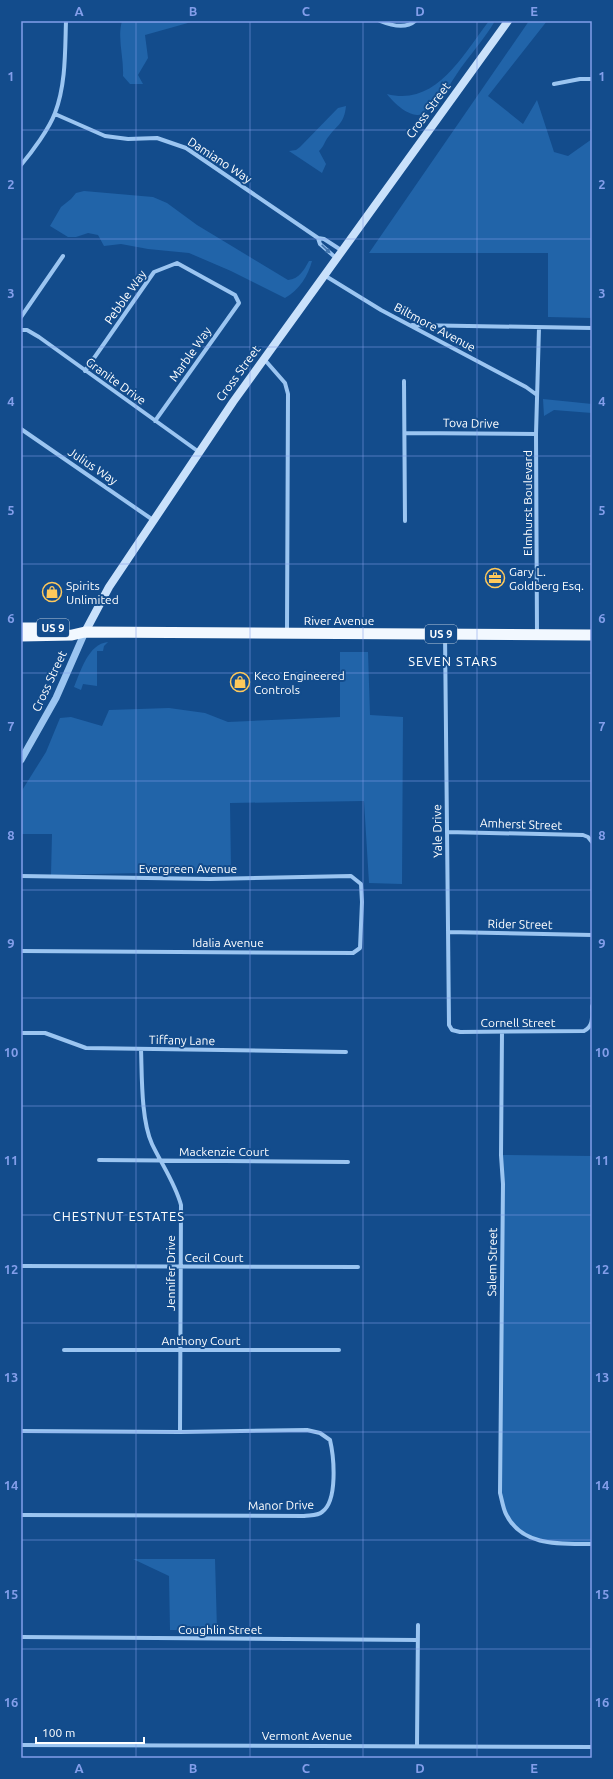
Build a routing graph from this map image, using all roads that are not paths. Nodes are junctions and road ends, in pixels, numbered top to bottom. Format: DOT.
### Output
graph roads {
  1 [pos="66,21"];
  2 [pos="380,21"];
  3 [pos="415,21"];
  4 [pos="508,21"];
  5 [pos="592,79"];
  6 [pos="554,84"];
  7 [pos="55,114"];
  8 [pos="21,165"];
  9 [pos="318,238"];
  10 [pos="341,250"];
  11 [pos="63,256"];
  12 [pos="336,258"];
  13 [pos="324,275"];
  14 [pos="237,298"];
  15 [pos="21,317"];
  16 [pos="411,325"];
  17 [pos="538,328"];
  18 [pos="592,328"];
  19 [pos="21,330"];
  20 [pos="264,359"];
  21 [pos="85,371"];
  22 [pos="404,381"];
  23 [pos="537,395"];
  24 [pos="155,421"];
  25 [pos="21,429"];
  26 [pos="405,433"];
  27 [pos="536,434"];
  28 [pos="199,452"];
  29 [pos="154,520"];
  30 [pos="405,521"];
  31 [pos="21,628"];
  32 [pos="85,632"];
  33 [pos="287,633"];
  34 [pos="445,634"];
  35 [pos="537,634"];
  36 [pos="592,635"];
  37 [pos="21,636"];
  38 [pos="21,760"];
  39 [pos="447,832"];
  40 [pos="592,842"];
  41 [pos="21,876"];
  42 [pos="354,878"];
  43 [pos="448,932"];
  44 [pos="592,935"];
  45 [pos="21,951"];
  46 [pos="592,1006"];
  47 [pos="450,1027"];
  48 [pos="502,1032"];
  49 [pos="21,1033"];
  50 [pos="141,1049"];
  51 [pos="346,1052"];
  52 [pos="99,1160"];
  53 [pos="161,1161"];
  54 [pos="348,1162"];
  55 [pos="21,1266"];
  56 [pos="180,1267"];
  57 [pos="358,1267"];
  58 [pos="64,1350"];
  59 [pos="180,1350"];
  60 [pos="339,1350"];
  61 [pos="21,1431"];
  62 [pos="180,1432"];
  63 [pos="21,1515"];
  64 [pos="592,1544"];
  65 [pos="418,1625"];
  66 [pos="21,1637"];
  67 [pos="418,1640"];
  68 [pos="21,1745"];
  69 [pos="417,1746"];
  70 [pos="592,1747"];
  1 -- 7 [label="street"];
  2 -- 3 [label="street"];
  4 -- 10 [label="main road, Cross Street"];
  5 -- 6 [label="street"];
  7 -- 8 [label="street"];
  7 -- 9 [label="street, Damiano Way"];
  9 -- 10 [label="street, Damiano Way"];
  9 -- 12 [label="street, Damiano Way, one-way"];
  10 -- 12 [label="main road, Cross Street"];
  11 -- 15 [label="street"];
  12 -- 13 [label="main road, Cross Street"];
  13 -- 16 [label="street, Biltmore Avenue"];
  13 -- 20 [label="main road, Cross Street"];
  14 -- 21 [label="street, Pebble Way"];
  14 -- 24 [label="street, Marble Way"];
  16 -- 17 [label="street"];
  16 -- 23 [label="street, Biltmore Avenue"];
  17 -- 18 [label="street"];
  17 -- 23 [label="street, Elmhurst Boulevard"];
  19 -- 21 [label="street, Granite Drive"];
  20 -- 28 [label="main road, Cross Street"];
  20 -- 33 [label="street"];
  21 -- 24 [label="street, Granite Drive"];
  22 -- 26 [label="street"];
  23 -- 27 [label="street, Elmhurst Boulevard"];
  24 -- 28 [label="street, Granite Drive"];
  25 -- 29 [label="street, Julius Way"];
  26 -- 27 [label="street, Tova Drive"];
  26 -- 30 [label="street"];
  27 -- 35 [label="street, Elmhurst Boulevard"];
  28 -- 29 [label="main road, Cross Street"];
  29 -- 32 [label="main road, Cross Street"];
  31 -- 32 [label="highway, River Avenue / US 9"];
  32 -- 33 [label="highway, River Avenue / US 9"];
  32 -- 37 [label="highway, River Avenue / US 9"];
  32 -- 38 [label="street, Cross Street"];
  33 -- 34 [label="highway, River Avenue / US 9"];
  34 -- 35 [label="highway, River Avenue / US 9"];
  34 -- 39 [label="street, Yale Drive"];
  35 -- 36 [label="highway, River Avenue / US 9"];
  39 -- 40 [label="street, Amherst Street"];
  39 -- 43 [label="street, Yale Drive"];
  41 -- 42 [label="street, Evergreen Avenue"];
  42 -- 45 [label="street, Idalia Avenue"];
  43 -- 44 [label="street, Rider Street"];
  43 -- 47 [label="street, Yale Drive"];
  46 -- 48 [label="street, Cornell Street"];
  47 -- 48 [label="street, Cornell Street"];
  48 -- 64 [label="street, Salem Street"];
  49 -- 50 [label="street, Tiffany Lane"];
  50 -- 51 [label="street, Tiffany Lane"];
  50 -- 53 [label="street, Jennifer Drive"];
  52 -- 53 [label="street, Mackenzie Court"];
  53 -- 54 [label="street, Mackenzie Court"];
  53 -- 56 [label="street, Jennifer Drive"];
  55 -- 56 [label="street, Cecil Court"];
  56 -- 57 [label="street, Cecil Court"];
  56 -- 59 [label="street, Jennifer Drive"];
  58 -- 59 [label="street, Anthony Court"];
  59 -- 60 [label="street, Anthony Court"];
  59 -- 62 [label="street, Jennifer Drive"];
  61 -- 62 [label="street, Manor Drive"];
  62 -- 63 [label="street, Manor Drive"];
  65 -- 67 [label="street"];
  66 -- 67 [label="street, Coughlin Street"];
  67 -- 69 [label="street"];
  68 -- 69 [label="street, Vermont Avenue"];
  69 -- 70 [label="street, Vermont Avenue"];
}
